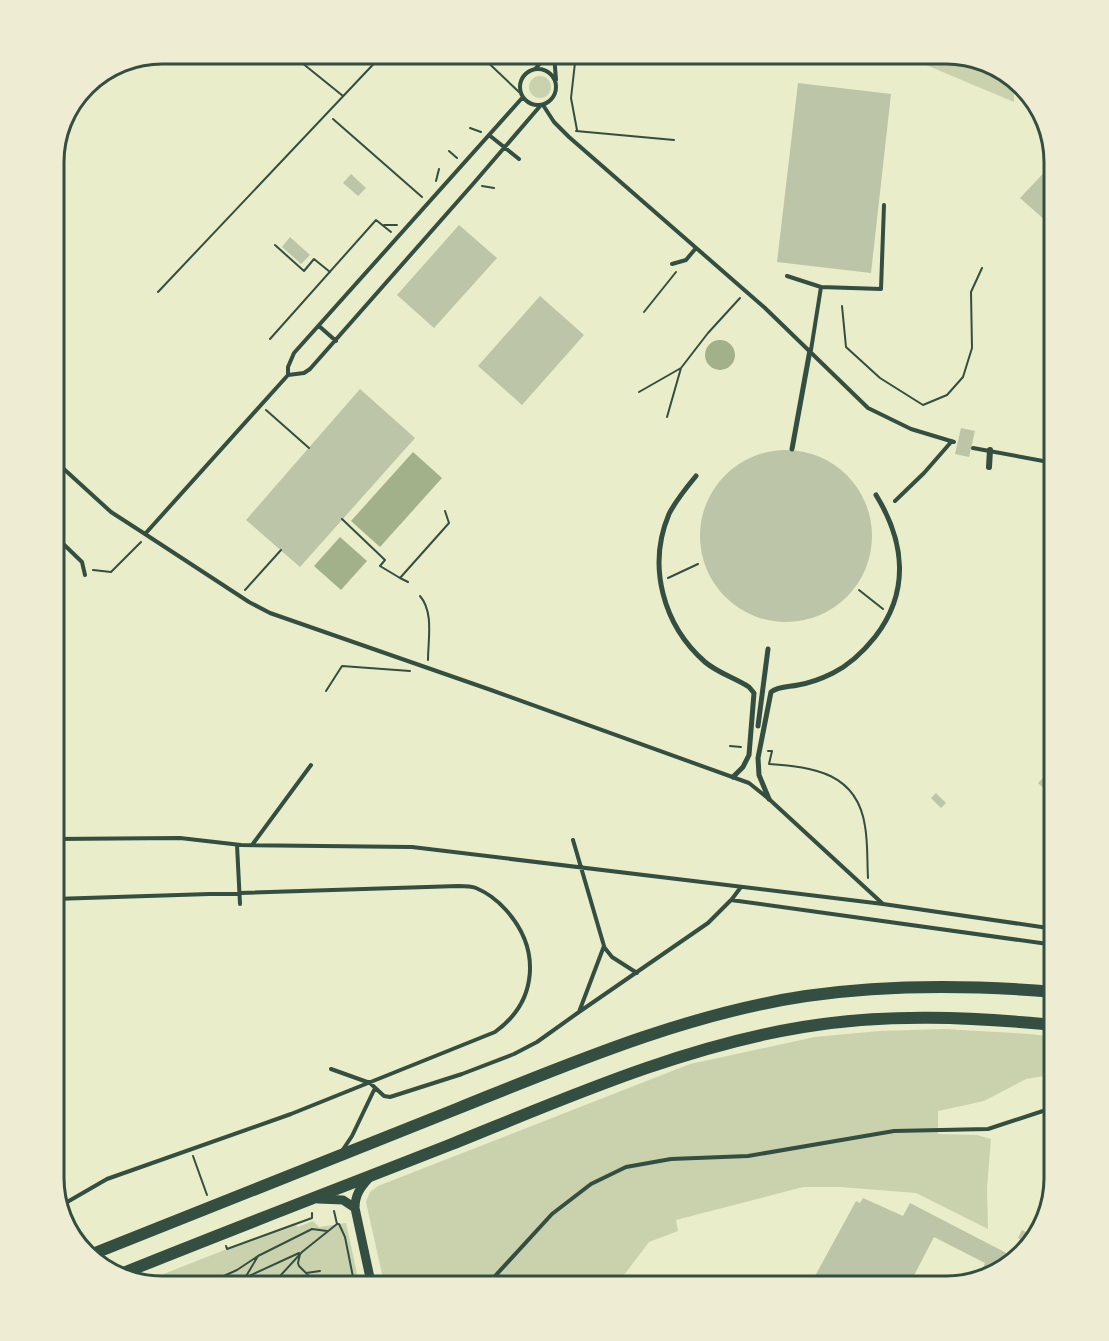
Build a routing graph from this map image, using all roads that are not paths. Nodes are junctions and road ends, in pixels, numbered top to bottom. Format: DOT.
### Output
graph roads {
  1 [pos="539,64"];
  2 [pos="555,64"];
  3 [pos="535,69"];
  4 [pos="556,84"];
  5 [pos="522,96"];
  6 [pos="542,105"];
  7 [pos="489,135"];
  8 [pos="505,148"];
  9 [pos="519,159"];
  10 [pos="884,205"];
  11 [pos="696,248"];
  12 [pos="672,264"];
  13 [pos="787,276"];
  14 [pos="821,287"];
  15 [pos="319,326"];
  16 [pos="336,341"];
  17 [pos="810,350"];
  18 [pos="288,375"];
  19 [pos="973,448"];
  20 [pos="792,449"];
  21 [pos="990,450"];
  22 [pos="1044,459"];
  23 [pos="989,467"];
  24 [pos="65,470"];
  25 [pos="696,476"];
  26 [pos="876,495"];
  27 [pos="895,501"];
  28 [pos="146,534"];
  29 [pos="65,544"];
  30 [pos="84,574"];
  31 [pos="768,649"];
  32 [pos="758,726"];
  33 [pos="311,765"];
  34 [pos="733,777"];
  35 [pos="770,799"];
  36 [pos="64,839"];
  37 [pos="573,840"];
  38 [pos="237,845"];
  39 [pos="251,845"];
  40 [pos="741,887"];
  41 [pos="64,899"];
  42 [pos="731,900"];
  43 [pos="240,904"];
  44 [pos="883,904"];
  45 [pos="1044,927"];
  46 [pos="1044,943"];
  47 [pos="604,946"];
  48 [pos="637,973"];
  49 [pos="1044,991"];
  50 [pos="579,1012"];
  51 [pos="1044,1024"];
  52 [pos="331,1069"];
  53 [pos="370,1083"];
  54 [pos="375,1088"];
  55 [pos="1044,1111"];
  56 [pos="339,1155"];
  57 [pos="371,1176"];
  58 [pos="309,1198"];
  59 [pos="68,1202"];
  60 [pos="355,1208"];
  61 [pos="98,1252"];
  62 [pos="130,1270"];
  63 [pos="370,1276"];
  64 [pos="495,1276"];
  1 -- 3 [label="lane"];
  2 -- 4 [label="lane"];
  3 -- 4 [label="lane"];
  3 -- 5 [label="lane"];
  4 -- 6 [label="lane"];
  5 -- 6 [label="lane"];
  5 -- 7 [label="lane"];
  6 -- 8 [label="lane"];
  6 -- 11 [label="lane"];
  7 -- 8 [label="lane"];
  7 -- 15 [label="lane"];
  8 -- 9 [label="lane"];
  8 -- 16 [label="lane"];
  10 -- 14 [label="lane"];
  11 -- 12 [label="lane"];
  11 -- 17 [label="lane"];
  13 -- 14 [label="lane"];
  14 -- 17 [label="lane"];
  15 -- 16 [label="lane"];
  15 -- 18 [label="lane"];
  16 -- 18 [label="lane"];
  17 -- 20 [label="street"];
  17 -- 27 [label="lane"];
  18 -- 28 [label="lane"];
  19 -- 21 [label="lane"];
  21 -- 22 [label="lane"];
  21 -- 23 [label="street"];
  24 -- 28 [label="lane"];
  25 -- 32 [label="street"];
  26 -- 32 [label="street"];
  28 -- 34 [label="lane"];
  29 -- 30 [label="lane"];
  31 -- 32 [label="street"];
  32 -- 34 [label="street"];
  32 -- 35 [label="street"];
  33 -- 39 [label="lane"];
  34 -- 35 [label="lane"];
  35 -- 44 [label="lane"];
  36 -- 38 [label="lane"];
  37 -- 47 [label="lane"];
  38 -- 39 [label="lane"];
  38 -- 43 [label="lane"];
  39 -- 40 [label="lane"];
  40 -- 42 [label="lane"];
  40 -- 44 [label="lane"];
  41 -- 53 [label="lane"];
  42 -- 46 [label="lane"];
  42 -- 48 [label="lane"];
  44 -- 45 [label="lane"];
  47 -- 48 [label="lane"];
  47 -- 50 [label="lane"];
  48 -- 50 [label="lane"];
  49 -- 56 [label="highway"];
  50 -- 54 [label="lane"];
  51 -- 57 [label="highway"];
  52 -- 53 [label="lane"];
  53 -- 54 [label="lane"];
  53 -- 59 [label="lane"];
  54 -- 56 [label="lane"];
  55 -- 64 [label="lane"];
  56 -- 61 [label="highway"];
  57 -- 58 [label="highway"];
  57 -- 60 [label="street"];
  58 -- 60 [label="street"];
  58 -- 62 [label="highway"];
  60 -- 63 [label="street"];
}
